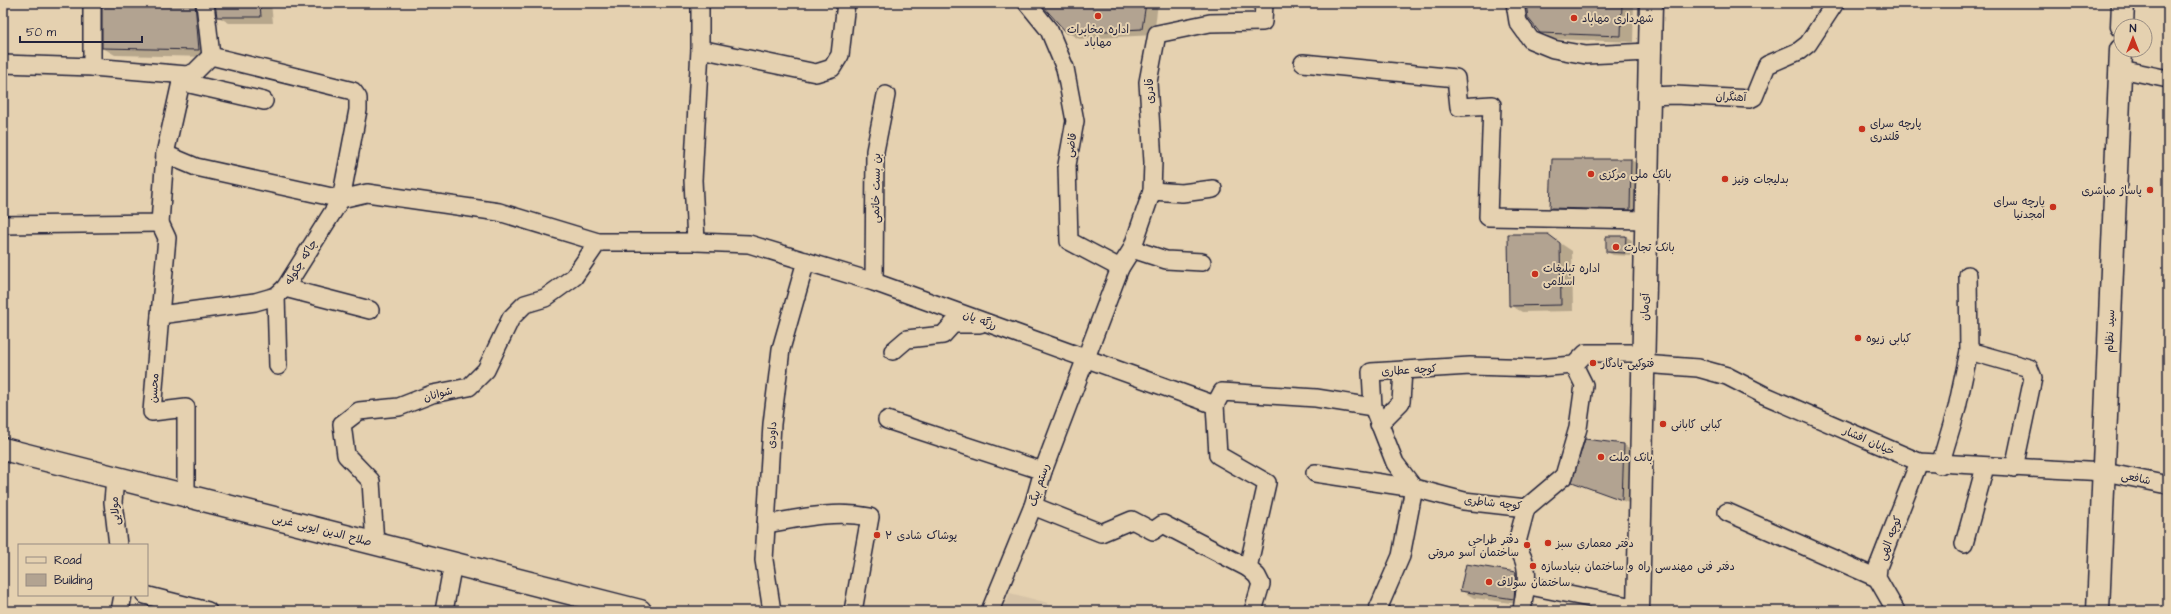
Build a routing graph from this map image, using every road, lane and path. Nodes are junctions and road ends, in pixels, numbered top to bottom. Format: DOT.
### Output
graph roads {
  1 [pos="92,3"];
  2 [pos="205,3"];
  3 [pos="700,3"];
  4 [pos="846,3"];
  5 [pos="1027,3"];
  6 [pos="1264,3"];
  7 [pos="1515,3"];
  8 [pos="1651,3"];
  9 [pos="1835,3"];
  10 [pos="2123,3"];
  11 [pos="2122,18"];
  12 [pos="700,49"];
  13 [pos="1649,52"];
  14 [pos="211,56"];
  15 [pos="2121,59"];
  16 [pos="1303,63"];
  17 [pos="3,64"];
  18 [pos="92,67"];
  19 [pos="184,78"];
  20 [pos="2168,79"];
  21 [pos="886,95"];
  22 [pos="1649,96"];
  23 [pos="264,101"];
  24 [pos="166,154"];
  25 [pos="1214,189"];
  26 [pos="1152,191"];
  27 [pos="341,199"];
  28 [pos="1646,220"];
  29 [pos="160,223"];
  30 [pos="3,225"];
  31 [pos="598,242"];
  32 [pos="696,242"];
  33 [pos="1132,249"];
  34 [pos="806,261"];
  35 [pos="1202,262"];
  36 [pos="1120,268"];
  37 [pos="1968,275"];
  38 [pos="874,282"];
  39 [pos="280,292"];
  40 [pos="370,310"];
  41 [pos="160,315"];
  42 [pos="990,323"];
  43 [pos="893,351"];
  44 [pos="1969,351"];
  45 [pos="1086,358"];
  46 [pos="1643,358"];
  47 [pos="1574,365"];
  48 [pos="278,366"];
  49 [pos="1403,370"];
  50 [pos="1215,405"];
  51 [pos="1373,406"];
  52 [pos="887,420"];
  53 [pos="1379,424"];
  54 [pos="3,449"];
  55 [pos="1919,462"];
  56 [pos="1940,465"];
  57 [pos="1985,466"];
  58 [pos="2014,468"];
  59 [pos="1043,471"];
  60 [pos="2105,472"];
  61 [pos="1315,473"];
  62 [pos="115,478"];
  63 [pos="2168,485"];
  64 [pos="1414,488"];
  65 [pos="186,496"];
  66 [pos="1033,506"];
  67 [pos="1526,508"];
  68 [pos="1727,512"];
  69 [pos="766,524"];
  70 [pos="118,544"];
  71 [pos="376,544"];
  72 [pos="1964,544"];
  73 [pos="454,564"];
  74 [pos="1248,568"];
  75 [pos="1877,578"];
  76 [pos="1525,585"];
  77 [pos="123,596"];
  78 [pos="148,596"];
  79 [pos="1378,609"];
  80 [pos="202,610"];
  81 [pos="1638,610"];
  82 [pos="120,611"];
  83 [pos="444,611"];
  84 [pos="640,611"];
  85 [pos="772,611"];
  86 [pos="853,611"];
  87 [pos="990,611"];
  88 [pos="1253,611"];
  89 [pos="1522,611"];
  90 [pos="1896,611"];
  91 [pos="2098,611"];
  1 -- 18 [label="street"];
  2 -- 14 [label="street"];
  3 -- 12 [label="street"];
  4 -- 12 [label="street"];
  5 -- 36 [label="street, قاضی"];
  6 -- 26 [label="street, قادری"];
  7 -- 13 [label="street"];
  8 -- 13 [label="street, آی‌مان"];
  9 -- 22 [label="street, آهنگران"];
  10 -- 11 [label="street"];
  12 -- 32 [label="street"];
  13 -- 22 [label="street, آی‌مان"];
  14 -- 19 [label="street"];
  14 -- 27 [label="street"];
  15 -- 20 [label="street"];
  15 -- 60 [label="street, سید نظام"];
  16 -- 28 [label="street"];
  17 -- 18 [label="street"];
  18 -- 19 [label="street"];
  19 -- 23 [label="street"];
  19 -- 24 [label="street"];
  21 -- 38 [label="street, بن بست خاتمی"];
  22 -- 28 [label="street, آی‌مان"];
  24 -- 27 [label="street"];
  24 -- 29 [label="street"];
  25 -- 26 [label="street"];
  26 -- 33 [label="street, قادری"];
  27 -- 31 [label="street, رزگه یان"];
  27 -- 39 [label="street, چاکه چکوله"];
  28 -- 46 [label="street, آی‌مان"];
  29 -- 30 [label="street"];
  29 -- 41 [label="street"];
  31 -- 32 [label="street, رزگه یان"];
  31 -- 71 [label="street, شوانان"];
  32 -- 34 [label="street, رزگه یان"];
  33 -- 35 [label="street"];
  33 -- 36 [label="street, قادری"];
  34 -- 38 [label="street, رزگه یان"];
  34 -- 69 [label="street, داودی"];
  36 -- 45 [label="street, رستم بیگ"];
  37 -- 44 [label="street"];
  38 -- 42 [label="street, رزگه یان"];
  39 -- 40 [label="street"];
  39 -- 41 [label="street"];
  39 -- 48 [label="street"];
  41 -- 65 [label="street, محسن"];
  42 -- 43 [label="street"];
  42 -- 45 [label="street, رزگه یان"];
  44 -- 56 [label="street"];
  44 -- 58 [label="street"];
  45 -- 50 [label="street, رزگه یان"];
  45 -- 59 [label="street, رستم بیگ"];
  46 -- 47 [label="street"];
  46 -- 55 [label="street, خیابان افشار"];
  46 -- 81 [label="street, آی‌مان"];
  47 -- 49 [label="street, کوچه عطاری"];
  47 -- 67 [label="street, کوچه شاطری"];
  49 -- 51 [label="street, کوچه عطاری"];
  49 -- 53 [label="street"];
  50 -- 51 [label="street"];
  50 -- 74 [label="street"];
  51 -- 53 [label="street"];
  52 -- 59 [label="street"];
  53 -- 64 [label="street"];
  54 -- 62 [label="street, صلاح الدین ایوبی غربی"];
  55 -- 56 [label="street, خیابان افشار"];
  55 -- 75 [label="street, کوچه الهی"];
  56 -- 57 [label="street, خیابان افشار"];
  57 -- 58 [label="street, خیابان افشار"];
  57 -- 72 [label="street"];
  58 -- 60 [label="street, خیابان افشار"];
  59 -- 66 [label="street, رستم بیگ"];
  60 -- 63 [label="street, شافعی"];
  60 -- 91 [label="street, سید نظام"];
  61 -- 64 [label="street, کوچه شاطری"];
  62 -- 65 [label="street, صلاح الدین ایوبی غربی"];
  62 -- 70 [label="street, مولایی"];
  64 -- 67 [label="street, کوچه شاطری"];
  64 -- 79 [label="street"];
  65 -- 71 [label="street, صلاح الدین ایوبی غربی"];
  66 -- 74 [label="street"];
  66 -- 87 [label="street, رستم بیگ"];
  67 -- 76 [label="street"];
  68 -- 75 [label="street"];
  69 -- 85 [label="street, داودی"];
  69 -- 86 [label="street"];
  71 -- 73 [label="street, صلاح الدین ایوبی غربی"];
  73 -- 83 [label="street"];
  73 -- 84 [label="street, صلاح الدین ایوبی غربی"];
  74 -- 88 [label="street"];
  75 -- 90 [label="street"];
  76 -- 81 [label="street"];
  76 -- 89 [label="street"];
  77 -- 82 [label="street"];
  78 -- 80 [label="street"];
}
